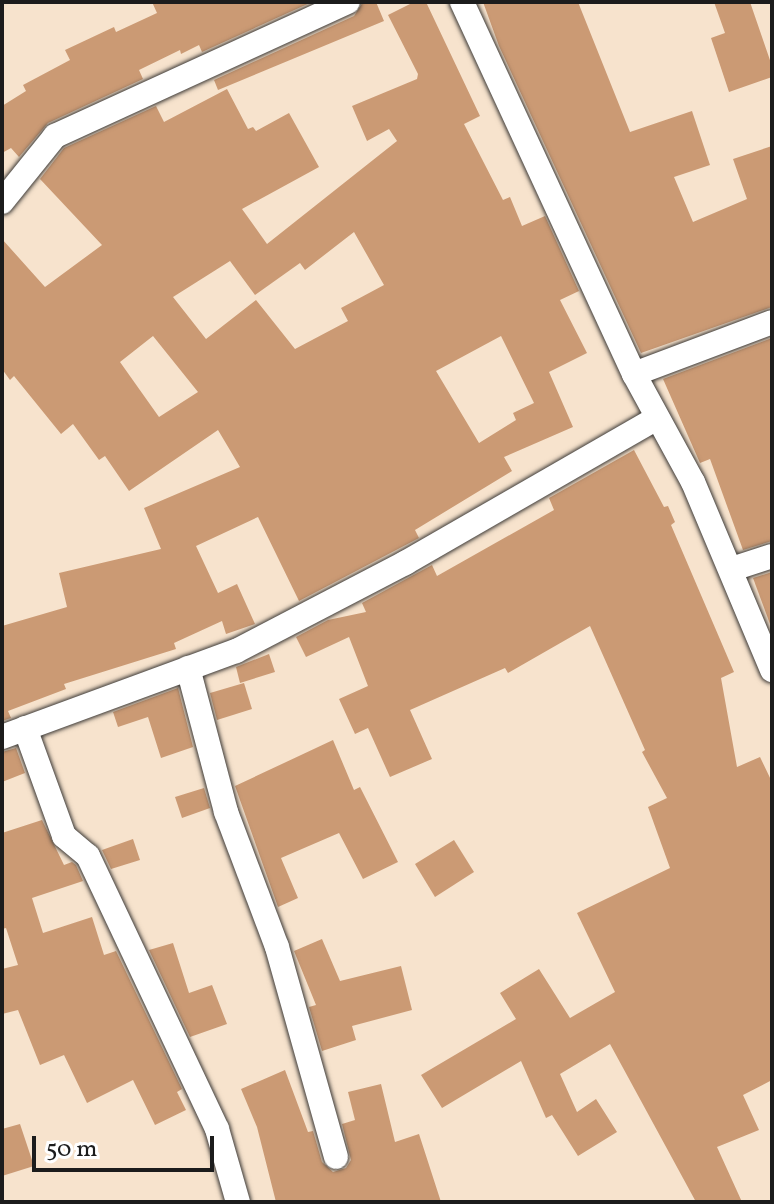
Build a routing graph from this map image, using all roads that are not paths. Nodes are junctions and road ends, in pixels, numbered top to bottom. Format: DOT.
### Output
graph roads {
  1 [pos="348,2"];
  2 [pos="462,2"];
  3 [pos="2,202"];
  4 [pos="772,322"];
  5 [pos="634,374"];
  6 [pos="657,418"];
  7 [pos="772,556"];
  8 [pos="732,569"];
  9 [pos="188,668"];
  10 [pos="772,670"];
  11 [pos="25,728"];
  12 [pos="2,737"];
  13 [pos="336,1157"];
  14 [pos="238,1202"];
  1 -- 3 [label="street"];
  2 -- 5 [label="street"];
  4 -- 5 [label="street"];
  5 -- 6 [label="street"];
  6 -- 8 [label="street"];
  6 -- 9 [label="street"];
  7 -- 8 [label="street"];
  8 -- 10 [label="street"];
  9 -- 11 [label="street"];
  9 -- 13 [label="street"];
  11 -- 12 [label="street"];
  11 -- 14 [label="street"];
}
